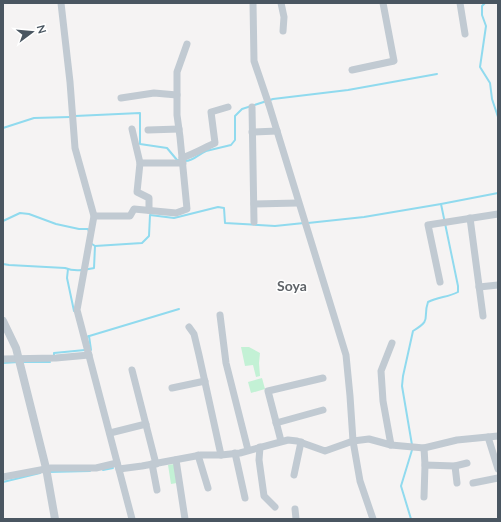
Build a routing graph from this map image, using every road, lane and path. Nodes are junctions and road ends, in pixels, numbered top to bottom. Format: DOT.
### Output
graph roads {
  1 [pos="61,3"];
  2 [pos="253,3"];
  3 [pos="281,3"];
  4 [pos="384,3"];
  5 [pos="460,3"];
  6 [pos="284,31"];
  7 [pos="466,34"];
  8 [pos="187,44"];
  9 [pos="352,70"];
  10 [pos="177,95"];
  11 [pos="121,98"];
  12 [pos="228,107"];
  13 [pos="252,107"];
  14 [pos="132,129"];
  15 [pos="148,130"];
  16 [pos="179,130"];
  17 [pos="277,131"];
  18 [pos="252,132"];
  19 [pos="182,161"];
  20 [pos="140,163"];
  21 [pos="298,203"];
  22 [pos="254,204"];
  23 [pos="149,210"];
  24 [pos="498,214"];
  25 [pos="94,216"];
  26 [pos="470,218"];
  27 [pos="254,222"];
  28 [pos="440,282"];
  29 [pos="498,284"];
  30 [pos="479,287"];
  31 [pos="220,314"];
  32 [pos="483,316"];
  33 [pos="3,321"];
  34 [pos="189,327"];
  35 [pos="392,343"];
  36 [pos="89,356"];
  37 [pos="3,359"];
  38 [pos="18,359"];
  39 [pos="132,370"];
  40 [pos="323,378"];
  41 [pos="205,381"];
  42 [pos="172,388"];
  43 [pos="323,410"];
  44 [pos="276,423"];
  45 [pos="146,424"];
  46 [pos="110,432"];
  47 [pos="498,436"];
  48 [pos="488,437"];
  49 [pos="281,441"];
  50 [pos="353,441"];
  51 [pos="301,442"];
  52 [pos="392,444"];
  53 [pos="260,447"];
  54 [pos="417,447"];
  55 [pos="248,450"];
  56 [pos="235,453"];
  57 [pos="198,455"];
  58 [pos="221,455"];
  59 [pos="176,460"];
  60 [pos="467,463"];
  61 [pos="154,464"];
  62 [pos="425,465"];
  63 [pos="118,466"];
  64 [pos="455,466"];
  65 [pos="46,468"];
  66 [pos="498,469"];
  67 [pos="294,474"];
  68 [pos="3,477"];
  69 [pos="498,478"];
  70 [pos="457,483"];
  71 [pos="473,483"];
  72 [pos="208,488"];
  73 [pos="157,490"];
  74 [pos="424,497"];
  75 [pos="244,498"];
  76 [pos="275,507"];
  77 [pos="295,509"];
  78 [pos="55,519"];
  79 [pos="132,519"];
  80 [pos="185,519"];
  81 [pos="296,519"];
  82 [pos="373,519"];
  1 -- 25 [label="street"];
  2 -- 17 [label="street"];
  3 -- 6 [label="street"];
  4 -- 9 [label="street"];
  5 -- 7 [label="street"];
  8 -- 10 [label="street"];
  10 -- 11 [label="street"];
  10 -- 16 [label="street"];
  12 -- 19 [label="street"];
  13 -- 18 [label="street"];
  14 -- 20 [label="street"];
  15 -- 16 [label="street"];
  16 -- 19 [label="street"];
  17 -- 18 [label="street"];
  17 -- 21 [label="street"];
  18 -- 22 [label="street"];
  19 -- 20 [label="street"];
  19 -- 23 [label="street"];
  20 -- 23 [label="street"];
  21 -- 22 [label="street"];
  21 -- 50 [label="street"];
  22 -- 27 [label="street"];
  23 -- 25 [label="street"];
  24 -- 26 [label="street"];
  25 -- 36 [label="street"];
  26 -- 28 [label="street"];
  26 -- 30 [label="street"];
  29 -- 30 [label="street"];
  30 -- 32 [label="street"];
  31 -- 55 [label="street"];
  33 -- 38 [label="street"];
  34 -- 41 [label="street"];
  35 -- 52 [label="street"];
  36 -- 38 [label="street"];
  36 -- 46 [label="street"];
  37 -- 38 [label="street"];
  38 -- 65 [label="street"];
  39 -- 45 [label="street"];
  40 -- 44 [label="street"];
  41 -- 42 [label="street"];
  41 -- 58 [label="street"];
  43 -- 44 [label="street"];
  44 -- 49 [label="street"];
  45 -- 46 [label="street"];
  45 -- 61 [label="street"];
  46 -- 63 [label="street"];
  47 -- 48 [label="street"];
  48 -- 54 [label="street"];
  48 -- 66 [label="street"];
  49 -- 51 [label="street"];
  49 -- 53 [label="street"];
  50 -- 51 [label="street"];
  50 -- 52 [label="street"];
  50 -- 82 [label="street"];
  51 -- 67 [label="street"];
  52 -- 54 [label="street"];
  53 -- 55 [label="street"];
  53 -- 76 [label="street"];
  54 -- 62 [label="street"];
  55 -- 56 [label="street"];
  56 -- 58 [label="street"];
  56 -- 75 [label="street"];
  57 -- 58 [label="street"];
  57 -- 59 [label="street"];
  57 -- 72 [label="street"];
  59 -- 61 [label="street"];
  59 -- 80 [label="street"];
  60 -- 64 [label="street"];
  61 -- 63 [label="street"];
  61 -- 73 [label="street"];
  62 -- 64 [label="street"];
  62 -- 74 [label="street"];
  63 -- 65 [label="street"];
  63 -- 79 [label="street"];
  64 -- 70 [label="street"];
  65 -- 68 [label="street"];
  65 -- 78 [label="street"];
  69 -- 71 [label="street"];
  77 -- 81 [label="street"];
}
